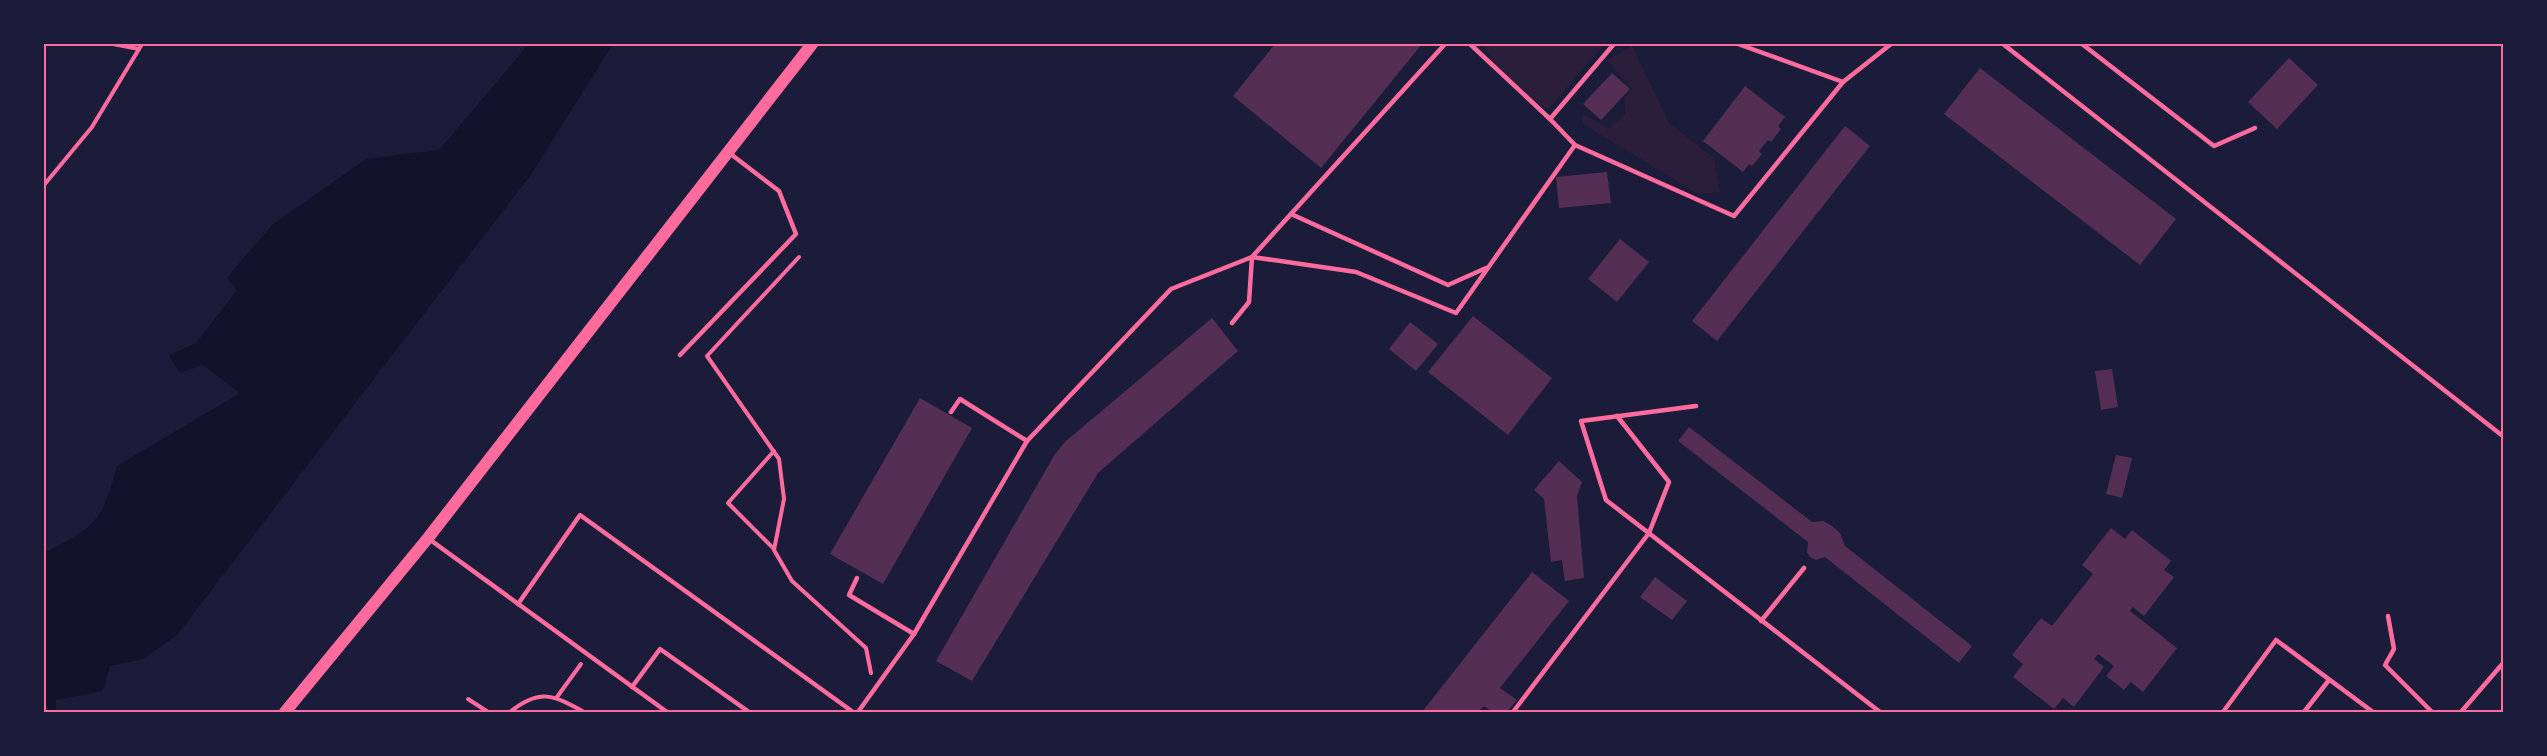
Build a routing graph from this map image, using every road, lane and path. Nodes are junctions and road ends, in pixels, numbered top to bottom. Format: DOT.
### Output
graph roads {
  1 [pos="113,44"];
  2 [pos="142,44"];
  3 [pos="812,44"];
  4 [pos="1445,44"];
  5 [pos="1470,44"];
  6 [pos="1614,44"];
  7 [pos="1738,44"];
  8 [pos="1891,44"];
  9 [pos="2003,44"];
  10 [pos="2082,44"];
  11 [pos="139,49"];
  12 [pos="1843,82"];
  13 [pos="1550,119"];
  14 [pos="2255,129"];
  15 [pos="1575,145"];
  16 [pos="728,152"];
  17 [pos="44,185"];
  18 [pos="1291,214"];
  19 [pos="799,257"];
  20 [pos="1252,257"];
  21 [pos="1488,267"];
  22 [pos="1232,323"];
  23 [pos="680,355"];
  24 [pos="1696,406"];
  25 [pos="951,412"];
  26 [pos="1617,416"];
  27 [pos="2504,437"];
  28 [pos="1027,441"];
  29 [pos="774,451"];
  30 [pos="1649,533"];
  31 [pos="428,538"];
  32 [pos="774,550"];
  33 [pos="1804,568"];
  34 [pos="858,578"];
  35 [pos="518,604"];
  36 [pos="2388,616"];
  37 [pos="1761,621"];
  38 [pos="914,634"];
  39 [pos="583,661"];
  40 [pos="2504,662"];
  41 [pos="2329,680"];
  42 [pos="632,687"];
  43 [pos="874,691"];
  44 [pos="557,698"];
  45 [pos="468,699"];
  46 [pos="285,712"];
  47 [pos="488,712"];
  48 [pos="510,712"];
  49 [pos="584,712"];
  50 [pos="668,712"];
  51 [pos="749,712"];
  52 [pos="853,712"];
  53 [pos="858,712"];
  54 [pos="1513,712"];
  55 [pos="1881,712"];
  56 [pos="2223,712"];
  57 [pos="2304,712"];
  58 [pos="2373,712"];
  59 [pos="2432,712"];
  60 [pos="2462,712"];
  1 -- 11 [label="path"];
  2 -- 11 [label="path"];
  3 -- 16 [label="main road"];
  4 -- 18 [label="lane"];
  5 -- 13 [label="lane"];
  6 -- 13 [label="lane"];
  7 -- 12 [label="lane"];
  8 -- 12 [label="lane"];
  9 -- 27 [label="lane"];
  10 -- 14 [label="lane"];
  11 -- 17 [label="path"];
  12 -- 15 [label="lane"];
  13 -- 15 [label="lane"];
  15 -- 21 [label="lane"];
  16 -- 23 [label="lane"];
  16 -- 31 [label="main road"];
  18 -- 20 [label="lane"];
  18 -- 21 [label="lane"];
  19 -- 29 [label="path"];
  20 -- 21 [label="lane"];
  20 -- 22 [label="lane"];
  20 -- 28 [label="lane"];
  24 -- 26 [label="lane"];
  25 -- 28 [label="lane"];
  26 -- 30 [label="lane"];
  26 -- 30 [label="lane"];
  28 -- 38 [label="lane"];
  29 -- 32 [label="path"];
  29 -- 32 [label="path"];
  30 -- 37 [label="lane"];
  30 -- 54 [label="lane"];
  31 -- 35 [label="lane"];
  31 -- 46 [label="main road"];
  32 -- 43 [label="path"];
  33 -- 37 [label="lane"];
  34 -- 38 [label="lane"];
  35 -- 42 [label="lane"];
  35 -- 52 [label="lane"];
  36 -- 59 [label="lane"];
  37 -- 55 [label="lane"];
  38 -- 43 [label="lane"];
  39 -- 44 [label="path"];
  40 -- 60 [label="lane"];
  41 -- 56 [label="lane"];
  41 -- 57 [label="lane"];
  41 -- 58 [label="lane"];
  42 -- 50 [label="lane"];
  42 -- 51 [label="lane"];
  43 -- 53 [label="lane"];
  44 -- 48 [label="path"];
  44 -- 49 [label="path"];
  45 -- 47 [label="path"];
}
